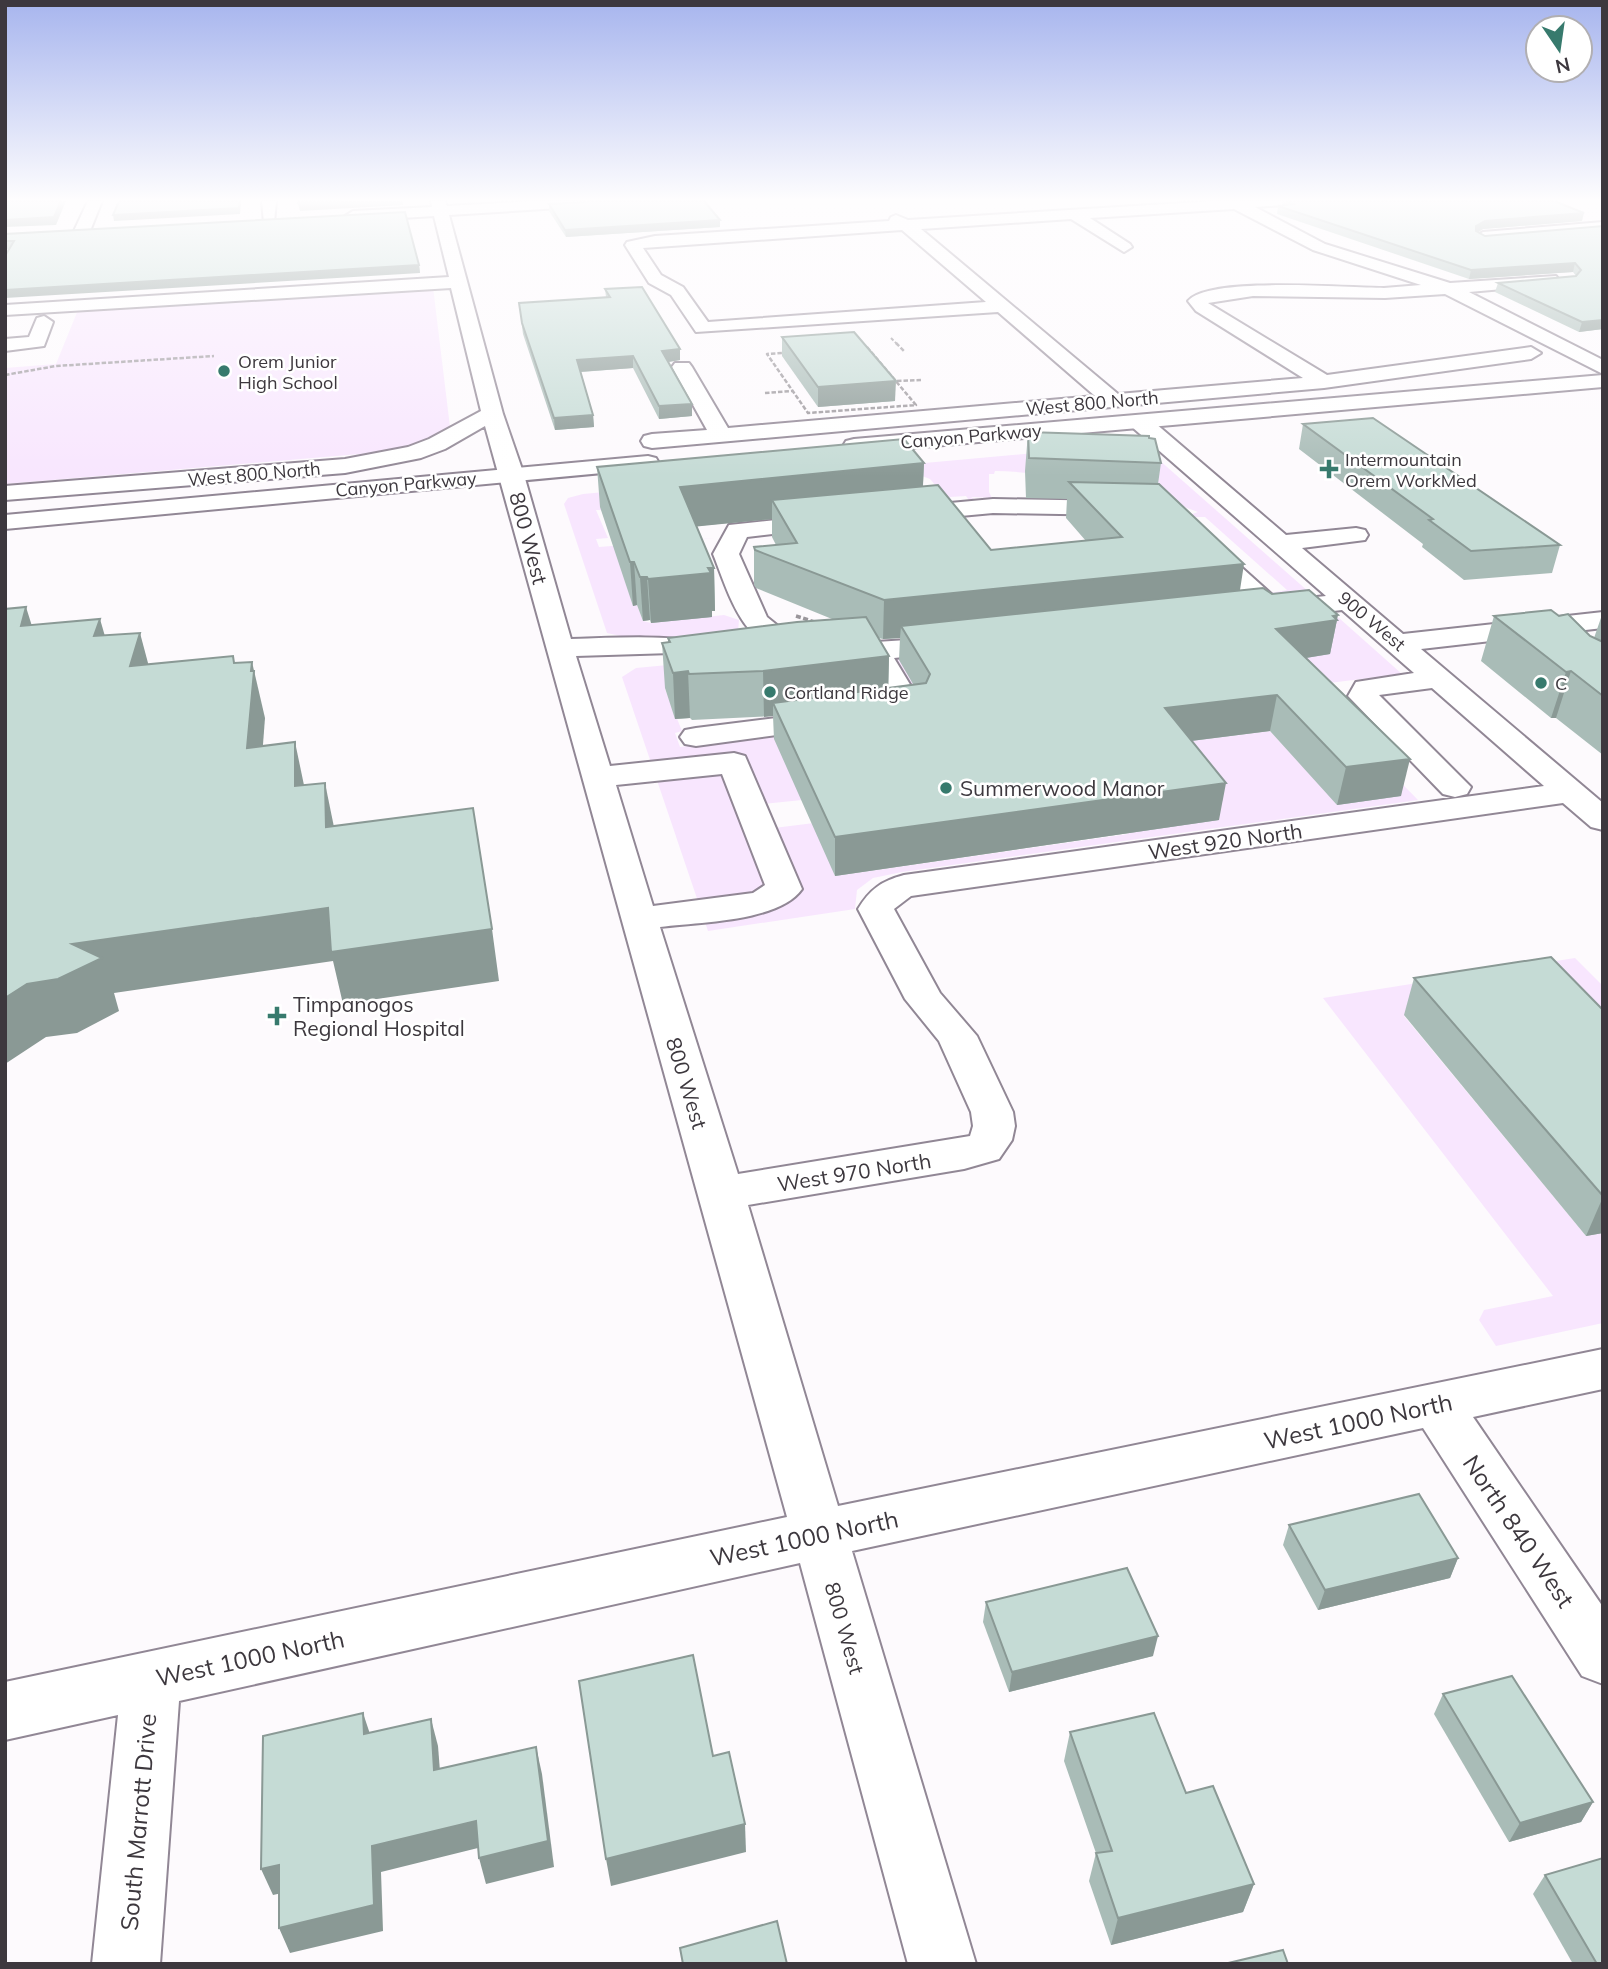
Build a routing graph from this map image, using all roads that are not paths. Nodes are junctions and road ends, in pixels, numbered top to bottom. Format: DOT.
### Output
graph roads {
  1 [pos="317,293"];
  2 [pos="460,293"];
  3 [pos="678,293"];
  4 [pos="986,293"];
  5 [pos="1237,293"];
  6 [pos="1457,293"];
  7 [pos="1001,306"];
  8 [pos="5,310"];
  9 [pos="46,314"];
  10 [pos="5,325"];
  11 [pos="5,345"];
  12 [pos="1531,353"];
  13 [pos="682,367"];
  14 [pos="1603,368"];
  15 [pos="1603,381"];
  16 [pos="1324,382"];
  17 [pos="1114,401"];
  18 [pos="492,414"];
  19 [pos="1140,422"];
  20 [pos="721,435"];
  21 [pos="652,441"];
  22 [pos="834,448"];
  23 [pos="667,462"];
  24 [pos="512,475"];
  25 [pos="5,493"];
  26 [pos="1148,510"];
  27 [pos="886,516"];
  28 [pos="845,520"];
  29 [pos="5,522"];
  30 [pos="1186,530"];
  31 [pos="1356,536"];
  32 [pos="1280,543"];
  33 [pos="1348,601"];
  34 [pos="1273,610"];
  35 [pos="1232,614"];
  36 [pos="1603,620"];
  37 [pos="804,639"];
  38 [pos="972,643"];
  39 [pos="1398,643"];
  40 [pos="876,651"];
  41 [pos="562,658"];
  42 [pos="1438,678"];
  43 [pos="696,737"];
  44 [pos="597,777"];
  45 [pos="1455,787"];
  46 [pos="1571,792"];
  47 [pos="1603,820"];
  48 [pos="639,919"];
  49 [pos="984,1147"];
  50 [pos="722,1194"];
  51 [pos="1603,1368"];
  52 [pos="1436,1405"];
  53 [pos="818,1534"];
  54 [pos="1603,1657"];
  55 [pos="151,1680"];
  56 [pos="5,1711"];
  57 [pos="126,1964"];
  58 [pos="942,1964"];
  1 -- 9 [label="main road"];
  2 -- 18 [label="main road, 800 West"];
  3 -- 7 [label="main road"];
  4 -- 7 [label="main road"];
  5 -- 16 [label="main road"];
  6 -- 14 [label="main road"];
  7 -- 17 [label="main road"];
  8 -- 9 [label="main road"];
  9 -- 10 [label="main road"];
  9 -- 11 [label="main road"];
  12 -- 16 [label="main road, West 800 North"];
  13 -- 20 [label="main road"];
  15 -- 19 [label="main road, Canyon Parkway"];
  16 -- 17 [label="main road, West 800 North"];
  17 -- 20 [label="main road, West 800 North"];
  18 -- 24 [label="main road, 800 West"];
  18 -- 25 [label="main road, West 800 North"];
  19 -- 22 [label="main road, Canyon Parkway"];
  19 -- 32 [label="main road, 900 West"];
  20 -- 21 [label="main road, West 800 North"];
  23 -- 24 [label="main road, Canyon Parkway"];
  24 -- 29 [label="main road, Canyon Parkway"];
  24 -- 41 [label="main road, 800 West"];
  26 -- 27 [label="main road"];
  28 -- 37 [label="main road"];
  30 -- 34 [label="main road"];
  31 -- 32 [label="main road"];
  32 -- 33 [label="main road, 900 West"];
  33 -- 34 [label="main road"];
  33 -- 39 [label="main road, 900 West"];
  34 -- 35 [label="main road"];
  36 -- 39 [label="main road"];
  37 -- 40 [label="main road"];
  37 -- 41 [label="main road"];
  38 -- 40 [label="main road"];
  39 -- 42 [label="main road, 900 West"];
  40 -- 43 [label="main road"];
  41 -- 44 [label="main road, 800 West"];
  42 -- 45 [label="main road"];
  42 -- 46 [label="main road, 900 West"];
  44 -- 48 [label="main road, 800 West"];
  44 -- 48 [label="main road"];
  46 -- 47 [label="main road, 900 West"];
  46 -- 49 [label="main road, West 920 North"];
  48 -- 50 [label="main road, 800 West"];
  49 -- 50 [label="main road, West 970 North"];
  50 -- 53 [label="main road, 800 West"];
  51 -- 52 [label="main road, West 1000 North"];
  52 -- 53 [label="main road, West 1000 North"];
  52 -- 54 [label="main road, North 840 West"];
  53 -- 55 [label="main road, West 1000 North"];
  53 -- 58 [label="main road, 800 West"];
  55 -- 56 [label="main road, West 1000 North"];
  55 -- 57 [label="main road, South Marrott Drive"];
}
